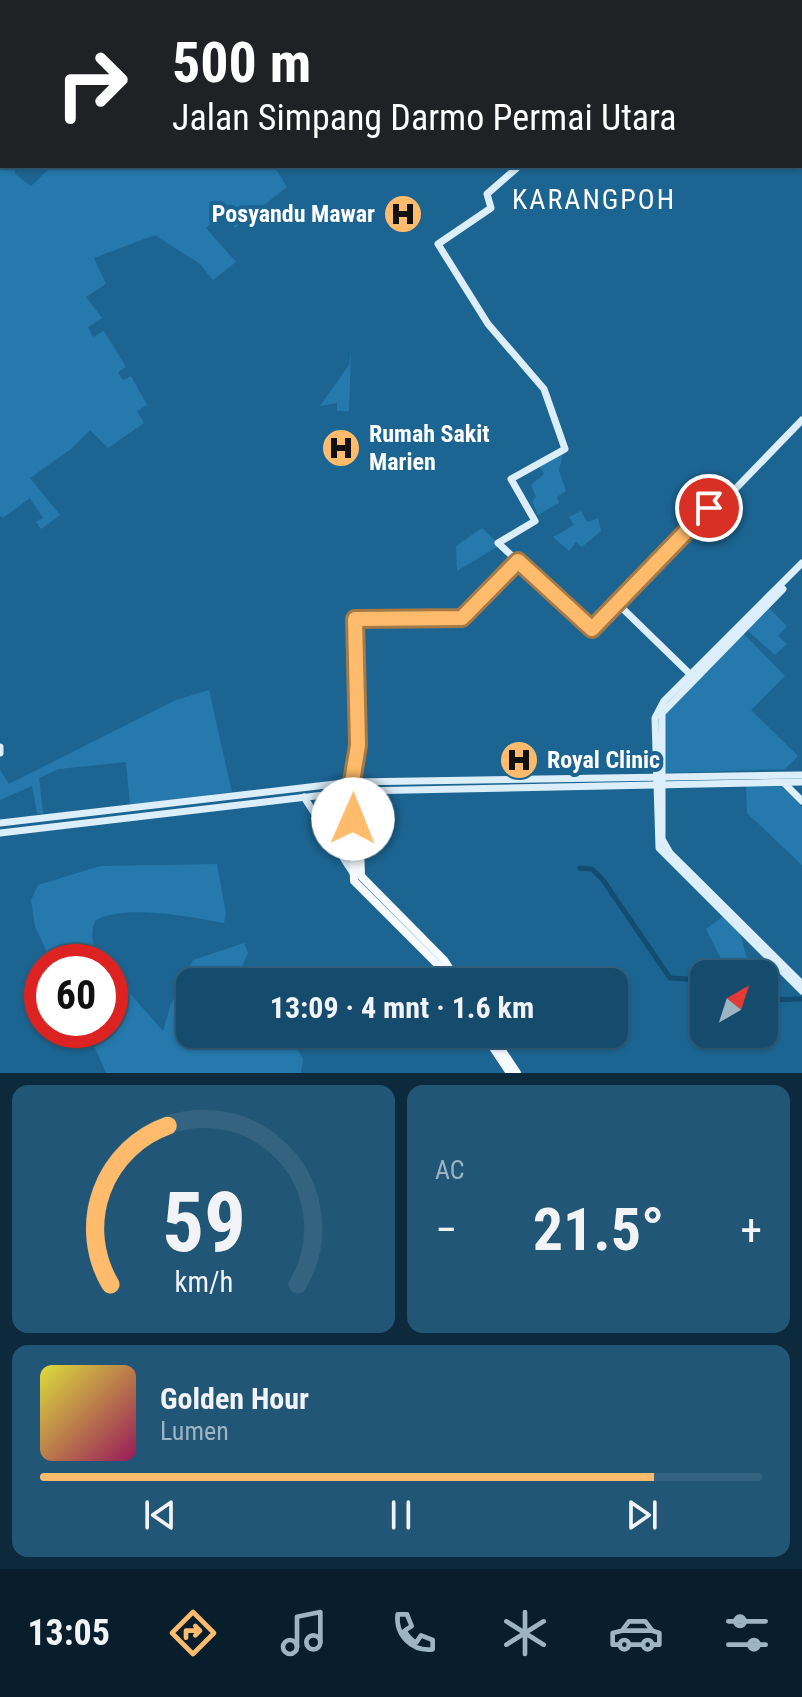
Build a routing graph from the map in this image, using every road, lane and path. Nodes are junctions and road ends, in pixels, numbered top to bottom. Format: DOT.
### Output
graph roads {
  1 [pos="517,168"];
  2 [pos="802,413"];
  3 [pos="802,420"];
  4 [pos="664,558"];
  5 [pos="518,561"];
  6 [pos="802,563"];
  7 [pos="802,569"];
  8 [pos="618,606"];
  9 [pos="740,630"];
  10 [pos="691,678"];
  11 [pos="802,775"];
  12 [pos="659,779"];
  13 [pos="786,779"];
  14 [pos="802,782"];
  15 [pos="355,786"];
  16 [pos="801,795"];
  17 [pos="231,797"];
  18 [pos="304,797"];
  19 [pos="210,804"];
  20 [pos="231,806"];
  21 [pos="118,810"];
  22 [pos="80,814"];
  23 [pos="118,820"];
  24 [pos="0,823"];
  25 [pos="81,824"];
  26 [pos="0,833"];
  27 [pos="353,873"];
  28 [pos="745,931"];
  29 [pos="420,942"];
  30 [pos="440,968"];
  31 [pos="449,968"];
  32 [pos="802,984"];
  33 [pos="802,991"];
  34 [pos="495,1048"];
  35 [pos="498,1048"];
  36 [pos="510,1073"];
  37 [pos="517,1073"];
  1 -- 5 [label="street"];
  2 -- 4 [label="street"];
  3 -- 4 [label="street"];
  4 -- 8 [label="street"];
  5 -- 8 [label="street"];
  5 -- 15 [label="street"];
  6 -- 9 [label="street"];
  7 -- 9 [label="street"];
  8 -- 10 [label="street"];
  9 -- 10 [label="street"];
  10 -- 12 [label="street"];
  11 -- 13 [label="street"];
  12 -- 13 [label="street"];
  12 -- 15 [label="street"];
  12 -- 28 [label="street"];
  13 -- 14 [label="street"];
  13 -- 16 [label="street"];
  15 -- 17 [label="street"];
  15 -- 18 [label="street"];
  15 -- 27 [label="main road"];
  15 -- 29 [label="main road"];
  17 -- 19 [label="street"];
  17 -- 20 [label="street"];
  18 -- 20 [label="street"];
  18 -- 27 [label="street"];
  19 -- 20 [label="street"];
  19 -- 21 [label="street"];
  19 -- 23 [label="street"];
  21 -- 22 [label="street"];
  21 -- 23 [label="street"];
  22 -- 24 [label="street"];
  22 -- 25 [label="street"];
  23 -- 25 [label="street"];
  25 -- 26 [label="street"];
  27 -- 29 [label="main road"];
  28 -- 32 [label="street"];
  28 -- 33 [label="street"];
  29 -- 30 [label="main road"];
  29 -- 31 [label="main road"];
  34 -- 36 [label="main road"];
  35 -- 37 [label="main road"];
}
